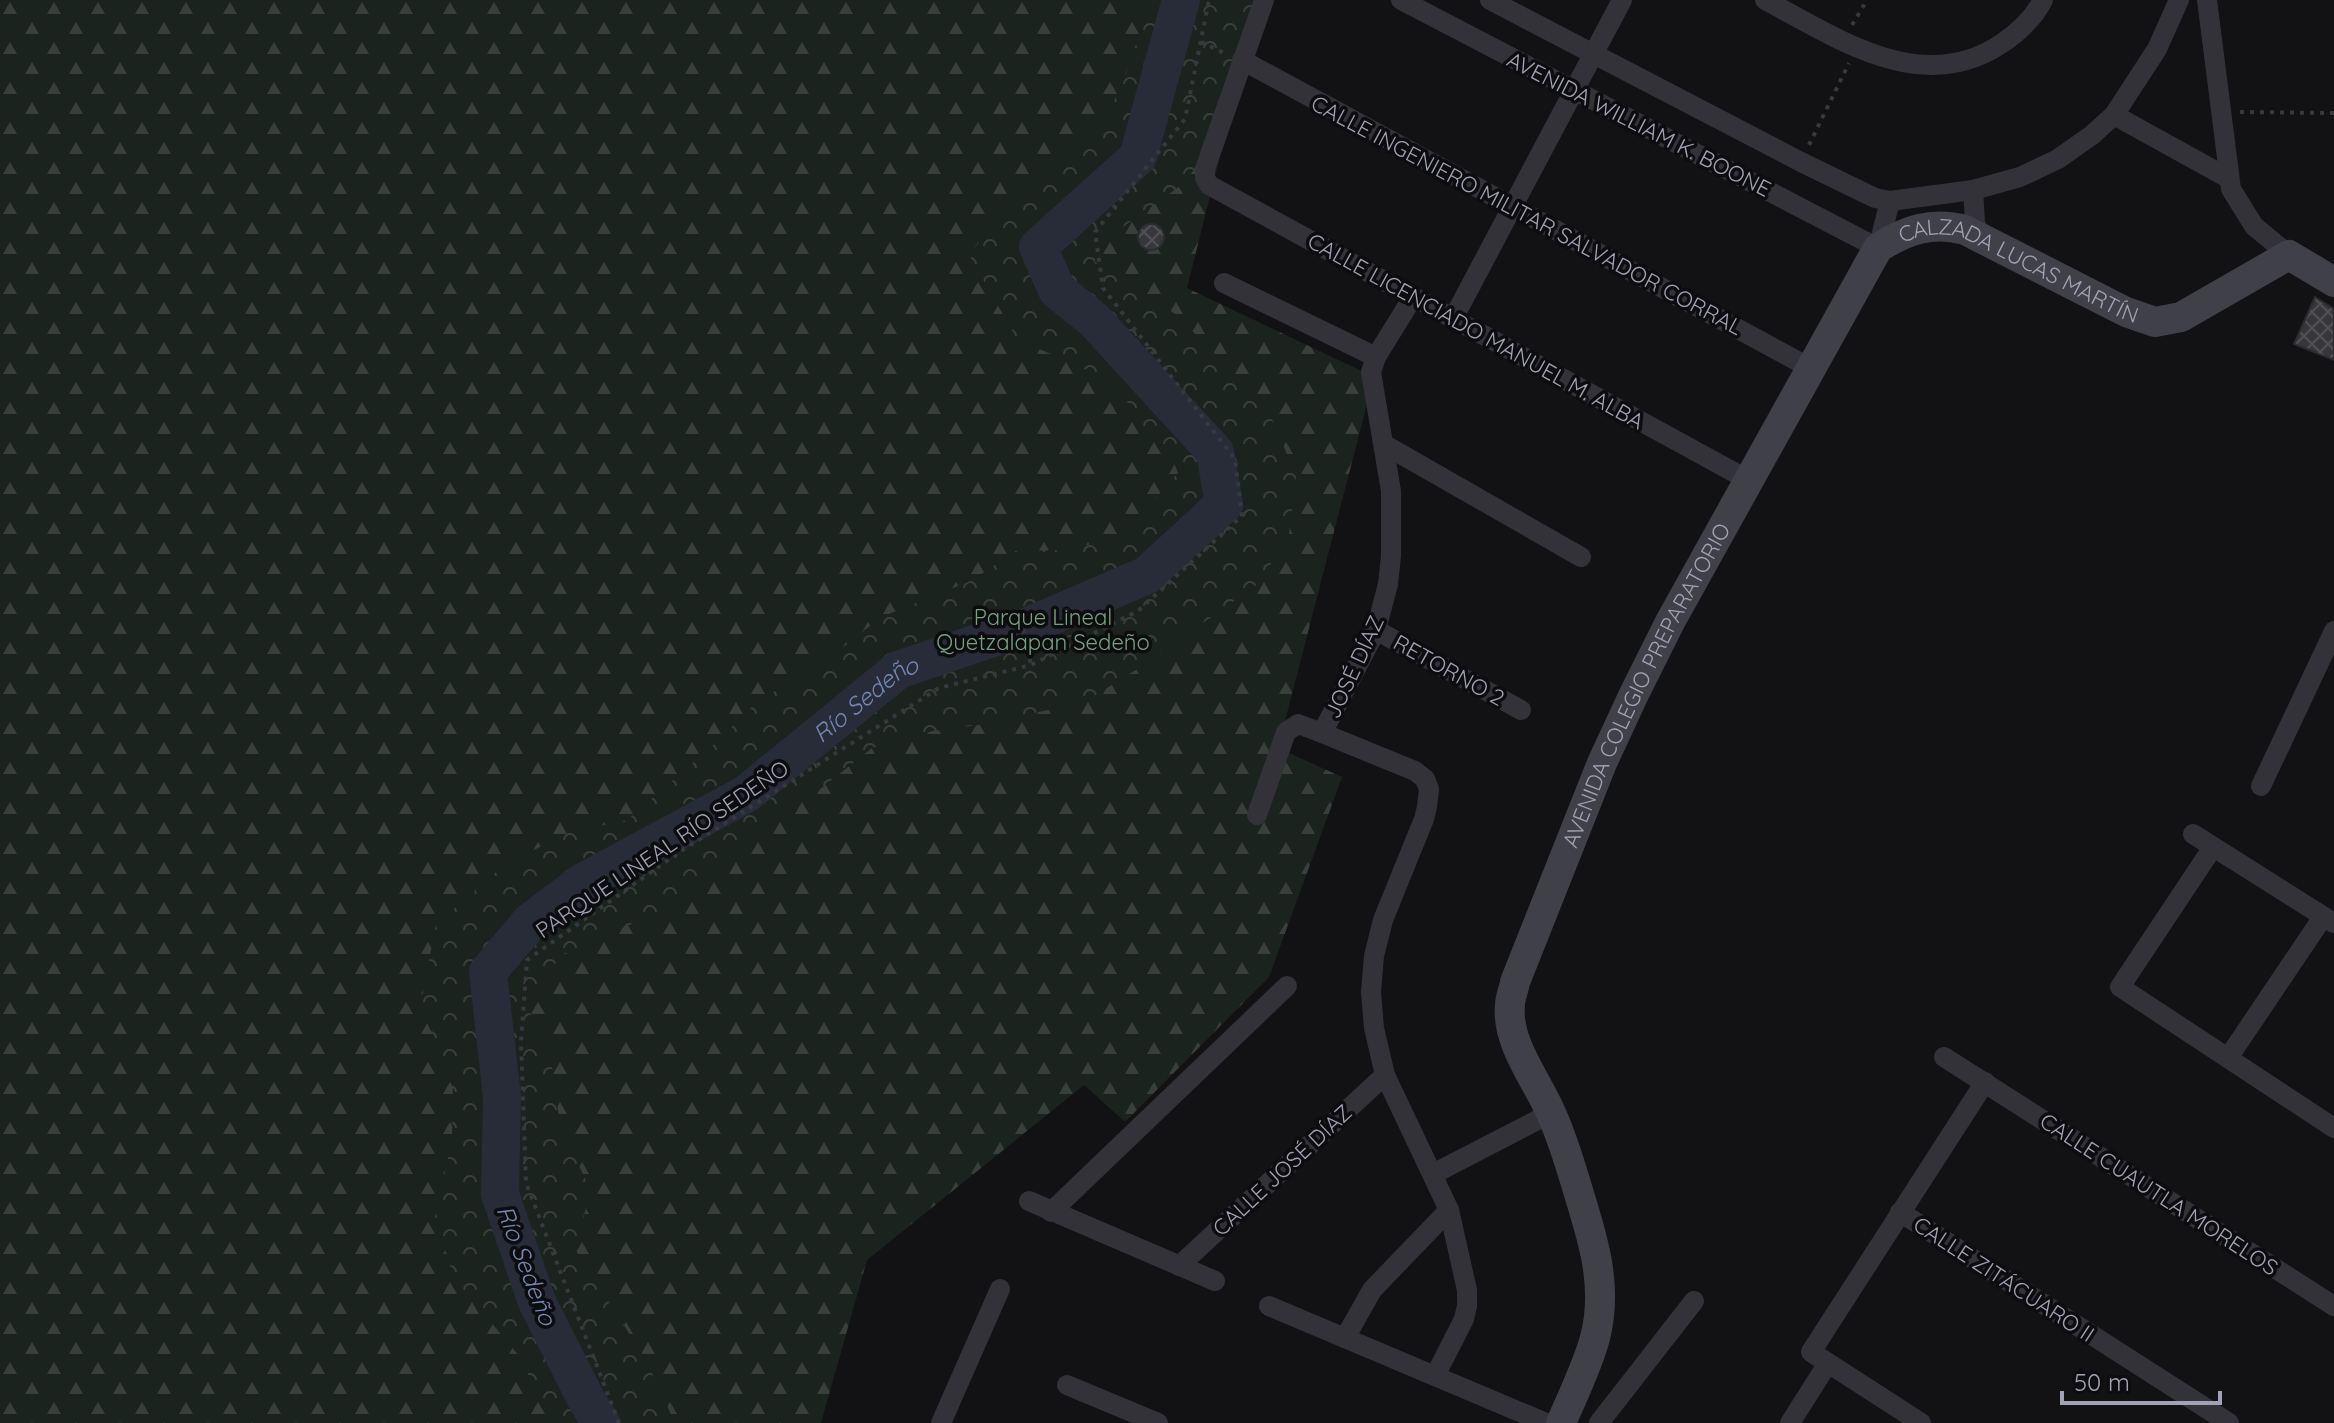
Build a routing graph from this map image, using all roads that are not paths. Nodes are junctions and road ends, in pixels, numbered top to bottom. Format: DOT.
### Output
graph roads {
  1 [pos="1264,0"];
  2 [pos="1401,0"];
  3 [pos="1490,0"];
  4 [pos="1622,0"];
  5 [pos="1765,0"];
  6 [pos="2043,0"];
  7 [pos="2179,0"];
  8 [pos="2207,0"];
  9 [pos="1593,56"];
  10 [pos="1242,60"];
  11 [pos="1574,90"];
  12 [pos="2114,115"];
  13 [pos="2228,178"];
  14 [pos="1973,190"];
  15 [pos="1890,201"];
  16 [pos="1513,206"];
  17 [pos="1980,236"];
  18 [pos="1878,248"];
  19 [pos="2289,255"];
  20 [pos="2334,282"];
  21 [pos="1224,283"];
  22 [pos="1413,297"];
  23 [pos="1454,317"];
  24 [pos="1376,357"];
  25 [pos="1812,369"];
  26 [pos="1385,445"];
  27 [pos="1750,481"];
  28 [pos="1581,557"];
  29 [pos="1376,630"];
  30 [pos="2334,631"];
  31 [pos="1521,710"];
  32 [pos="1322,733"];
  33 [pos="2261,786"];
  34 [pos="1257,815"];
  35 [pos="2193,834"];
  36 [pos="2213,847"];
  37 [pos="2329,920"];
  38 [pos="1287,986"];
  39 [pos="1944,1057"];
  40 [pos="2228,1058"];
  41 [pos="1385,1075"];
  42 [pos="1985,1082"];
  43 [pos="1551,1113"];
  44 [pos="2334,1128"];
  45 [pos="1433,1174"];
  46 [pos="1029,1201"];
  47 [pos="1449,1210"];
  48 [pos="1051,1212"];
  49 [pos="1900,1212"];
  50 [pos="1179,1266"];
  51 [pos="1215,1281"];
  52 [pos="1000,1289"];
  53 [pos="1694,1301"];
  54 [pos="1269,1306"];
  55 [pos="2334,1306"];
  56 [pos="1345,1338"];
  57 [pos="1819,1358"];
  58 [pos="1435,1376"];
  59 [pos="1067,1385"];
  60 [pos="1122,1416"];
  61 [pos="941,1423"];
  62 [pos="1158,1423"];
  63 [pos="1546,1423"];
  64 [pos="1561,1423"];
  65 [pos="1599,1423"];
  66 [pos="1790,1423"];
  67 [pos="1921,1423"];
  68 [pos="2229,1423"];
  1 -- 10 [label="street"];
  2 -- 11 [label="street, AVENIDA WILLIAM K. BOONE"];
  3 -- 9 [label="street, AVENIDA WILLIAM K. BOONE"];
  4 -- 9 [label="street"];
  5 -- 6 [label="street"];
  7 -- 12 [label="street"];
  8 -- 13 [label="street"];
  9 -- 11 [label="street"];
  9 -- 15 [label="street, AVENIDA WILLIAM K. BOONE"];
  10 -- 16 [label="street, CALLE INGENIERO MILITAR SALVADOR CORRAL"];
  10 -- 22 [label="street, CALLE LICENCIADO MANUEL M. ALBA"];
  11 -- 16 [label="street"];
  11 -- 18 [label="street, AVENIDA WILLIAM K. BOONE"];
  12 -- 13 [label="street"];
  12 -- 14 [label="street"];
  13 -- 19 [label="street"];
  14 -- 15 [label="street"];
  14 -- 17 [label="street"];
  15 -- 18 [label="street, AVENIDA COLEGIO PREPARATORIO"];
  16 -- 23 [label="street"];
  16 -- 25 [label="street, CALLE INGENIERO MILITAR SALVADOR CORRAL"];
  17 -- 18 [label="street, CALZADA LUCAS MARTÍN"];
  17 -- 19 [label="street, CALZADA LUCAS MARTÍN"];
  18 -- 25 [label="street, AVENIDA COLEGIO PREPARATORIO"];
  19 -- 20 [label="street"];
  21 -- 24 [label="street"];
  22 -- 23 [label="street, CALLE LICENCIADO MANUEL M. ALBA"];
  22 -- 24 [label="street, JOSÉ DÍAZ"];
  23 -- 27 [label="street, CALLE LICENCIADO MANUEL M. ALBA"];
  24 -- 26 [label="street, JOSÉ DÍAZ"];
  25 -- 27 [label="street, AVENIDA COLEGIO PREPARATORIO"];
  26 -- 28 [label="street"];
  26 -- 29 [label="street, JOSÉ DÍAZ"];
  27 -- 43 [label="street, AVENIDA COLEGIO PREPARATORIO"];
  29 -- 31 [label="street, RETORNO 2"];
  29 -- 32 [label="street, JOSÉ DÍAZ"];
  30 -- 33 [label="street"];
  32 -- 34 [label="street"];
  32 -- 41 [label="street, JOSÉ DÍAZ"];
  35 -- 36 [label="street"];
  36 -- 37 [label="street"];
  36 -- 40 [label="street"];
  37 -- 40 [label="street"];
  38 -- 48 [label="street"];
  39 -- 42 [label="street, CALLE CUAUTLA MORELOS"];
  40 -- 44 [label="street"];
  41 -- 45 [label="street"];
  41 -- 50 [label="street, CALLE JOSÉ DÍAZ"];
  42 -- 49 [label="street"];
  42 -- 55 [label="street, CALLE CUAUTLA MORELOS"];
  43 -- 45 [label="street"];
  43 -- 64 [label="street, AVENIDA COLEGIO PREPARATORIO"];
  45 -- 47 [label="street"];
  46 -- 48 [label="street"];
  47 -- 56 [label="street"];
  47 -- 58 [label="street"];
  48 -- 50 [label="street"];
  49 -- 57 [label="street"];
  49 -- 68 [label="street, CALLE ZITÁCUARO II"];
  50 -- 51 [label="street"];
  52 -- 61 [label="street"];
  53 -- 65 [label="street"];
  54 -- 56 [label="street"];
  56 -- 58 [label="street"];
  57 -- 66 [label="street"];
  57 -- 67 [label="street"];
  58 -- 63 [label="street"];
  59 -- 60 [label="street"];
  60 -- 62 [label="street"];
}
